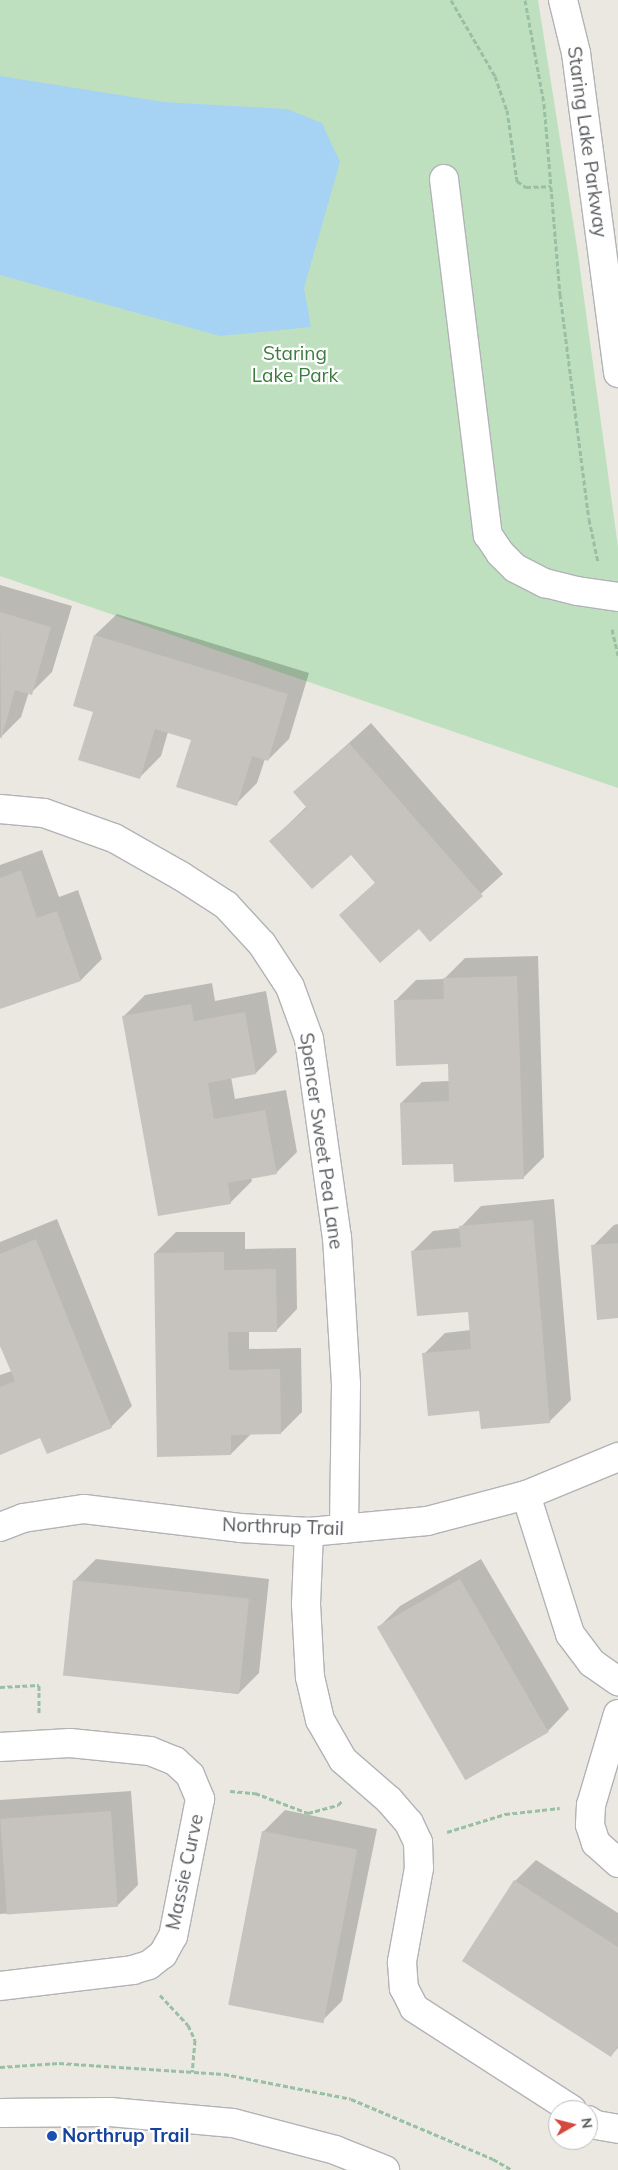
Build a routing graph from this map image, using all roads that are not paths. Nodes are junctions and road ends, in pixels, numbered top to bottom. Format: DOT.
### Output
graph roads {
  1 [pos="563,0"];
  2 [pos="444,179"];
  3 [pos="618,374"];
  4 [pos="611,596"];
  5 [pos="0,809"];
  6 [pos="618,1457"];
  7 [pos="526,1495"];
  8 [pos="0,1527"];
  9 [pos="344,1530"];
  10 [pos="309,1532"];
  11 [pos="618,1681"];
  12 [pos="618,1714"];
  13 [pos="0,1747"];
  14 [pos="618,1863"];
  15 [pos="0,1986"];
  16 [pos="557,2100"];
  17 [pos="0,2113"];
  18 [pos="598,2125"];
  19 [pos="618,2129"];
  20 [pos="385,2170"];
  1 -- 3 [label="street, Staring Lake Parkway"];
  2 -- 4 [label="street"];
  5 -- 9 [label="street, Spencer Sweet Pea Lane"];
  6 -- 7 [label="street, Northrup Trail"];
  7 -- 9 [label="street, Northrup Trail"];
  7 -- 11 [label="street"];
  8 -- 10 [label="street, Northrup Trail"];
  9 -- 10 [label="street, Northrup Trail"];
  10 -- 16 [label="street"];
  12 -- 14 [label="street"];
  13 -- 15 [label="street, Massie Curve"];
  17 -- 20 [label="street"];
  18 -- 19 [label="street"];
}
